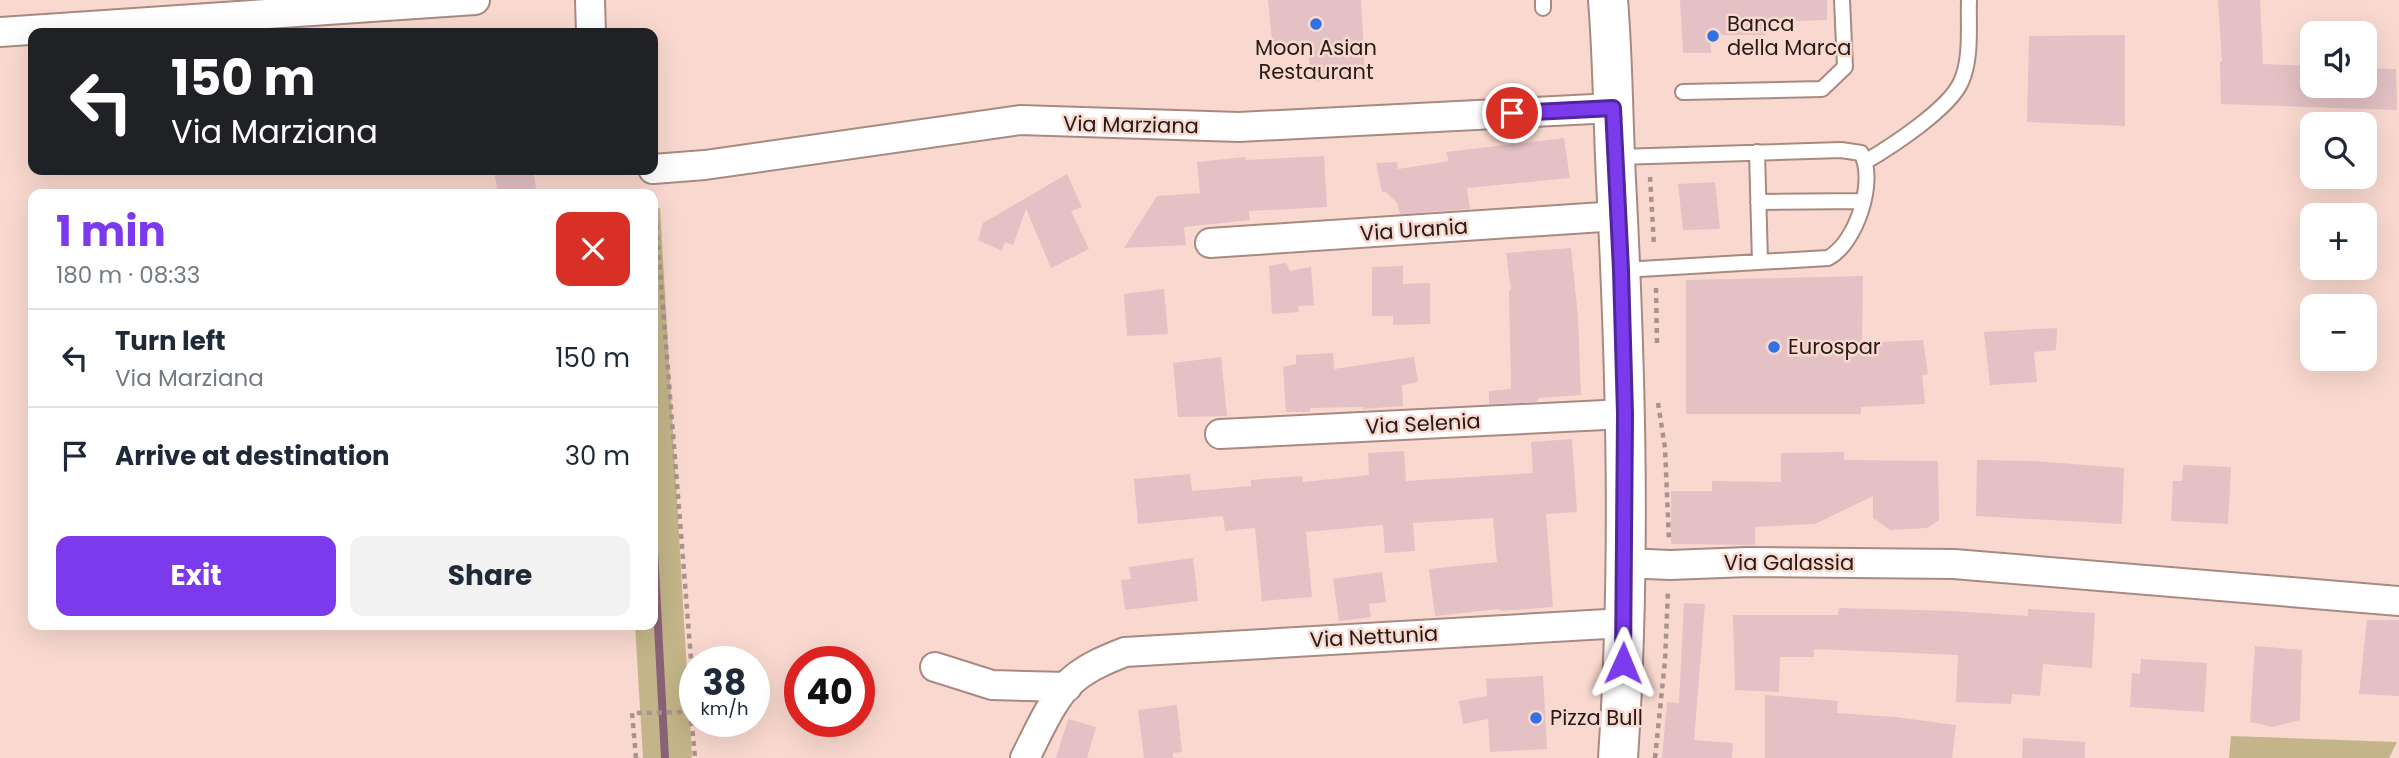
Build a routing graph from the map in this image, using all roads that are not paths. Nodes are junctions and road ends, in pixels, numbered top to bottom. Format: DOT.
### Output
graph roads {
  1 [pos="475,0"];
  2 [pos="590,0"];
  3 [pos="1608,0"];
  4 [pos="1842,0"];
  5 [pos="1969,0"];
  6 [pos="59,28"];
  7 [pos="591,28"];
  8 [pos="28,30"];
  9 [pos="0,32"];
  10 [pos="1683,92"];
  11 [pos="1613,108"];
  12 [pos="1757,152"];
  13 [pos="1615,157"];
  14 [pos="1866,162"];
  15 [pos="658,175"];
  16 [pos="1863,201"];
  17 [pos="1758,202"];
  18 [pos="1618,216"];
  19 [pos="1210,243"];
  20 [pos="1760,262"];
  21 [pos="1638,277"];
  22 [pos="1625,414"];
  23 [pos="1220,434"];
  24 [pos="1624,563"];
  25 [pos="2399,601"];
  26 [pos="1623,623"];
  27 [pos="935,667"];
  28 [pos="1067,687"];
  29 [pos="1024,758"];
  30 [pos="1618,758"];
  1 -- 6 [label="street"];
  2 -- 7 [label="street"];
  3 -- 11 [label="street"];
  4 -- 10 [label="lane"];
  5 -- 14 [label="lane"];
  8 -- 9 [label="street"];
  11 -- 13 [label="street"];
  11 -- 15 [label="street, Via Marziana"];
  12 -- 13 [label="lane"];
  12 -- 14 [label="lane"];
  12 -- 17 [label="lane"];
  13 -- 18 [label="street"];
  14 -- 16 [label="lane"];
  16 -- 17 [label="lane"];
  16 -- 20 [label="lane"];
  17 -- 20 [label="lane"];
  18 -- 19 [label="street, Via Urania"];
  18 -- 21 [label="street"];
  20 -- 21 [label="lane"];
  21 -- 22 [label="street"];
  22 -- 23 [label="street, Via Selenia"];
  22 -- 24 [label="street"];
  24 -- 25 [label="street, Via Galassia"];
  24 -- 26 [label="street"];
  26 -- 28 [label="street, Via Nettunia"];
  26 -- 30 [label="street"];
  27 -- 28 [label="street"];
  28 -- 29 [label="street, Via Nettunia"];
}
